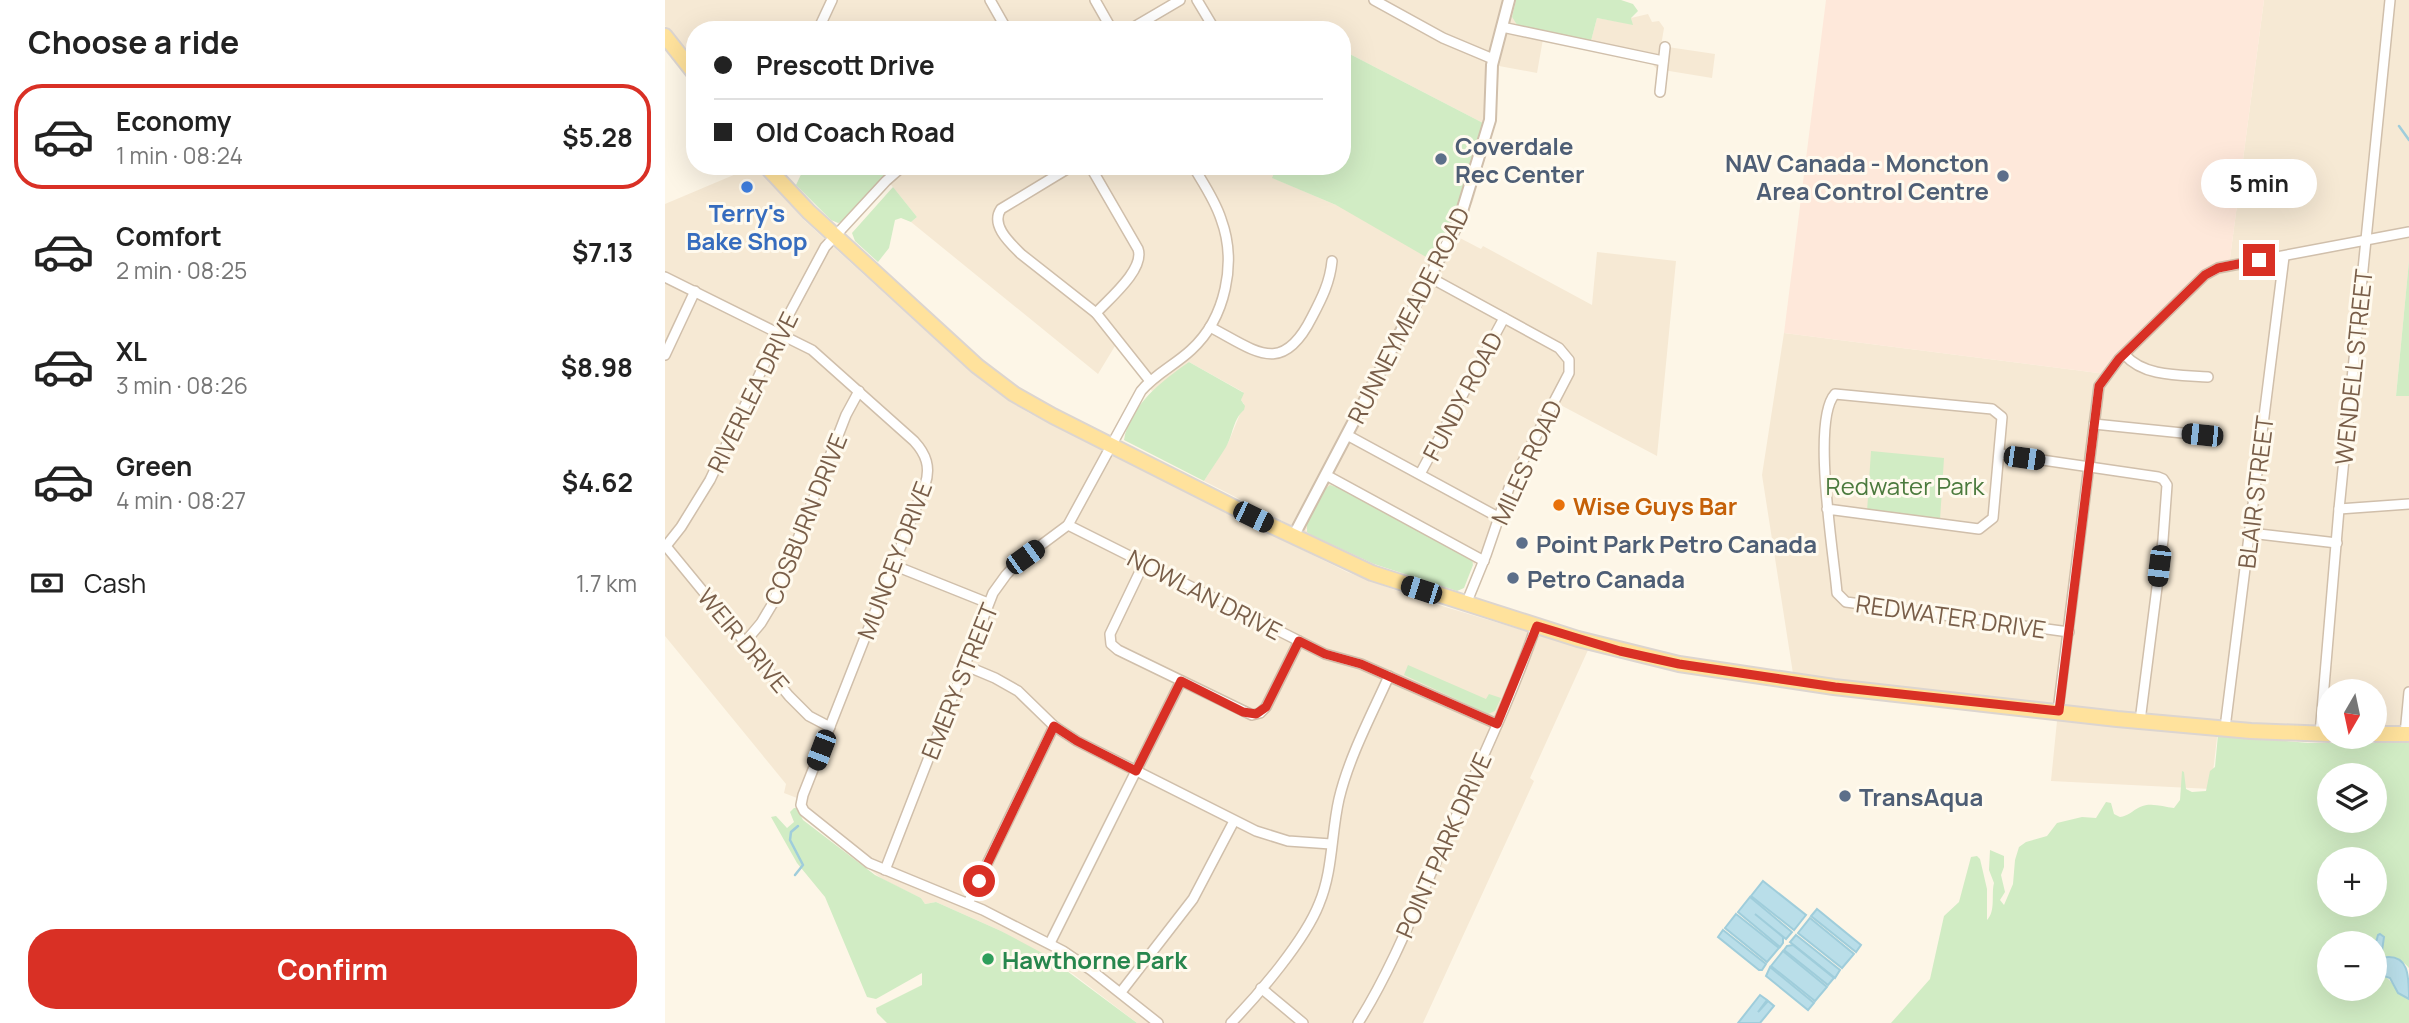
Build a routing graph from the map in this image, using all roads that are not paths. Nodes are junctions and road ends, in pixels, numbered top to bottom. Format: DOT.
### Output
graph roads {
  1 [pos="832,0"];
  2 [pos="990,0"];
  3 [pos="1094,0"];
  4 [pos="1179,0"];
  5 [pos="1197,0"];
  6 [pos="1374,0"];
  7 [pos="1509,0"];
  8 [pos="2390,0"];
  9 [pos="822,21"];
  10 [pos="1002,21"];
  11 [pos="1107,21"];
  12 [pos="1144,21"];
  13 [pos="1210,21"];
  14 [pos="1502,27"];
  15 [pos="667,44"];
  16 [pos="1665,47"];
  17 [pos="1493,59"];
  18 [pos="1663,61"];
  19 [pos="686,64"];
  20 [pos="1660,92"];
  21 [pos="774,175"];
  22 [pos="894,175"];
  23 [pos="1057,175"];
  24 [pos="1095,175"];
  25 [pos="1198,175"];
  26 [pos="2409,232"];
  27 [pos="835,236"];
  28 [pos="2365,240"];
  29 [pos="2284,257"];
  30 [pos="1332,261"];
  31 [pos="665,277"];
  32 [pos="1431,278"];
  33 [pos="695,291"];
  34 [pos="1096,313"];
  35 [pos="1504,318"];
  36 [pos="1210,327"];
  37 [pos="779,332"];
  38 [pos="665,355"];
  39 [pos="2126,355"];
  40 [pos="2208,377"];
  41 [pos="1150,381"];
  42 [pos="859,391"];
  43 [pos="2094,424"];
  44 [pos="1347,435"];
  45 [pos="2202,435"];
  46 [pos="1111,445"];
  47 [pos="2000,454"];
  48 [pos="2089,468"];
  49 [pos="1420,474"];
  50 [pos="1326,475"];
  51 [pos="2409,504"];
  52 [pos="1827,509"];
  53 [pos="2339,509"];
  54 [pos="1498,517"];
  55 [pos="1068,525"];
  56 [pos="2250,533"];
  57 [pos="1293,537"];
  58 [pos="2337,543"];
  59 [pos="665,545"];
  60 [pos="1484,561"];
  61 [pos="1144,563"];
  62 [pos="893,565"];
  63 [pos="988,603"];
  64 [pos="1466,604"];
  65 [pos="1537,626"];
  66 [pos="2069,632"];
  67 [pos="1299,641"];
  68 [pos="745,642"];
  69 [pos="964,666"];
  70 [pos="1389,676"];
  71 [pos="2328,679"];
  72 [pos="1181,681"];
  73 [pos="2409,692"];
  74 [pos="2059,711"];
  75 [pos="2140,721"];
  76 [pos="1497,724"];
  77 [pos="1054,726"];
  78 [pos="830,727"];
  79 [pos="2225,728"];
  80 [pos="2317,734"];
  81 [pos="2387,734"];
  82 [pos="2407,734"];
  83 [pos="1136,771"];
  84 [pos="1234,821"];
  85 [pos="1331,844"];
  86 [pos="885,870"];
  87 [pos="968,903"];
  88 [pos="1050,943"];
  89 [pos="1261,988"];
  90 [pos="1121,992"];
  91 [pos="1159,1023"];
  92 [pos="1231,1023"];
  93 [pos="1303,1023"];
  94 [pos="1358,1023"];
  1 -- 9 [label="street"];
  2 -- 10 [label="street"];
  3 -- 11 [label="street"];
  4 -- 12 [label="street"];
  5 -- 13 [label="street"];
  6 -- 17 [label="street"];
  7 -- 14 [label="street, RUNNEYMEADE ROAD"];
  8 -- 28 [label="street, WENDELL STREET"];
  14 -- 17 [label="street, RUNNEYMEADE ROAD"];
  14 -- 18 [label="street"];
  15 -- 19 [label="main road"];
  16 -- 18 [label="street"];
  17 -- 32 [label="street, RUNNEYMEADE ROAD"];
  18 -- 20 [label="street"];
  21 -- 27 [label="main road"];
  22 -- 27 [label="street, RIVERLEA DRIVE"];
  23 -- 34 [label="street"];
  24 -- 34 [label="street"];
  25 -- 36 [label="street, EMERY STREET"];
  26 -- 28 [label="street"];
  27 -- 37 [label="street, RIVERLEA DRIVE"];
  27 -- 46 [label="main road"];
  28 -- 29 [label="street"];
  28 -- 53 [label="street, WENDELL STREET"];
  29 -- 39 [label="street"];
  29 -- 56 [label="street, BLAIR STREET"];
  30 -- 36 [label="street"];
  31 -- 33 [label="street, MUNCEY DRIVE"];
  32 -- 35 [label="street"];
  32 -- 44 [label="street, RUNNEYMEADE ROAD"];
  33 -- 37 [label="street, MUNCEY DRIVE"];
  33 -- 38 [label="street"];
  34 -- 41 [label="street"];
  35 -- 49 [label="street, FUNDY ROAD"];
  35 -- 54 [label="street, MILES ROAD"];
  36 -- 41 [label="street, EMERY STREET"];
  37 -- 42 [label="street, MUNCEY DRIVE"];
  37 -- 59 [label="street, RIVERLEA DRIVE"];
  39 -- 40 [label="street"];
  39 -- 43 [label="street"];
  41 -- 46 [label="street, EMERY STREET"];
  42 -- 62 [label="street, MUNCEY DRIVE"];
  42 -- 68 [label="street, COSBURN DRIVE"];
  43 -- 45 [label="street"];
  43 -- 48 [label="street"];
  44 -- 49 [label="street"];
  44 -- 50 [label="street, RUNNEYMEADE ROAD"];
  46 -- 55 [label="street, EMERY STREET"];
  46 -- 57 [label="main road"];
  47 -- 48 [label="street"];
  47 -- 52 [label="street, REDWATER DRIVE"];
  47 -- 52 [label="street, REDWATER DRIVE"];
  48 -- 66 [label="street"];
  48 -- 75 [label="street"];
  49 -- 54 [label="street"];
  50 -- 57 [label="street, RUNNEYMEADE ROAD"];
  50 -- 60 [label="street"];
  51 -- 53 [label="street"];
  52 -- 66 [label="street, REDWATER DRIVE"];
  53 -- 58 [label="street, WENDELL STREET"];
  54 -- 60 [label="street, MILES ROAD"];
  55 -- 61 [label="street, NOWLAN DRIVE"];
  55 -- 63 [label="street, EMERY STREET"];
  56 -- 58 [label="street"];
  56 -- 79 [label="street, BLAIR STREET"];
  57 -- 64 [label="main road"];
  58 -- 71 [label="street, WENDELL STREET"];
  59 -- 68 [label="street, WEIR DRIVE"];
  60 -- 64 [label="street, MILES ROAD"];
  61 -- 67 [label="street, NOWLAN DRIVE"];
  61 -- 72 [label="street"];
  62 -- 63 [label="street"];
  62 -- 78 [label="street, MUNCEY DRIVE"];
  63 -- 69 [label="street, EMERY STREET"];
  64 -- 65 [label="main road"];
  65 -- 74 [label="main road"];
  65 -- 76 [label="street, POINT PARK DRIVE"];
  66 -- 74 [label="street"];
  67 -- 70 [label="street, NOWLAN DRIVE"];
  67 -- 72 [label="street"];
  68 -- 78 [label="street, WEIR DRIVE"];
  69 -- 77 [label="street"];
  69 -- 86 [label="street, EMERY STREET"];
  70 -- 76 [label="street, NOWLAN DRIVE"];
  70 -- 85 [label="street"];
  72 -- 83 [label="street"];
  73 -- 82 [label="street"];
  74 -- 75 [label="main road"];
  75 -- 79 [label="main road"];
  76 -- 94 [label="street, POINT PARK DRIVE"];
  77 -- 83 [label="street"];
  77 -- 87 [label="street"];
  78 -- 86 [label="street, MUNCEY DRIVE"];
  79 -- 80 [label="main road"];
  81 -- 82 [label="main road"];
  83 -- 84 [label="street"];
  83 -- 88 [label="street"];
  84 -- 85 [label="street"];
  84 -- 90 [label="street"];
  85 -- 89 [label="street"];
  86 -- 87 [label="street"];
  87 -- 88 [label="street"];
  88 -- 90 [label="street"];
  89 -- 92 [label="street"];
  89 -- 93 [label="street"];
  90 -- 91 [label="street"];
}
